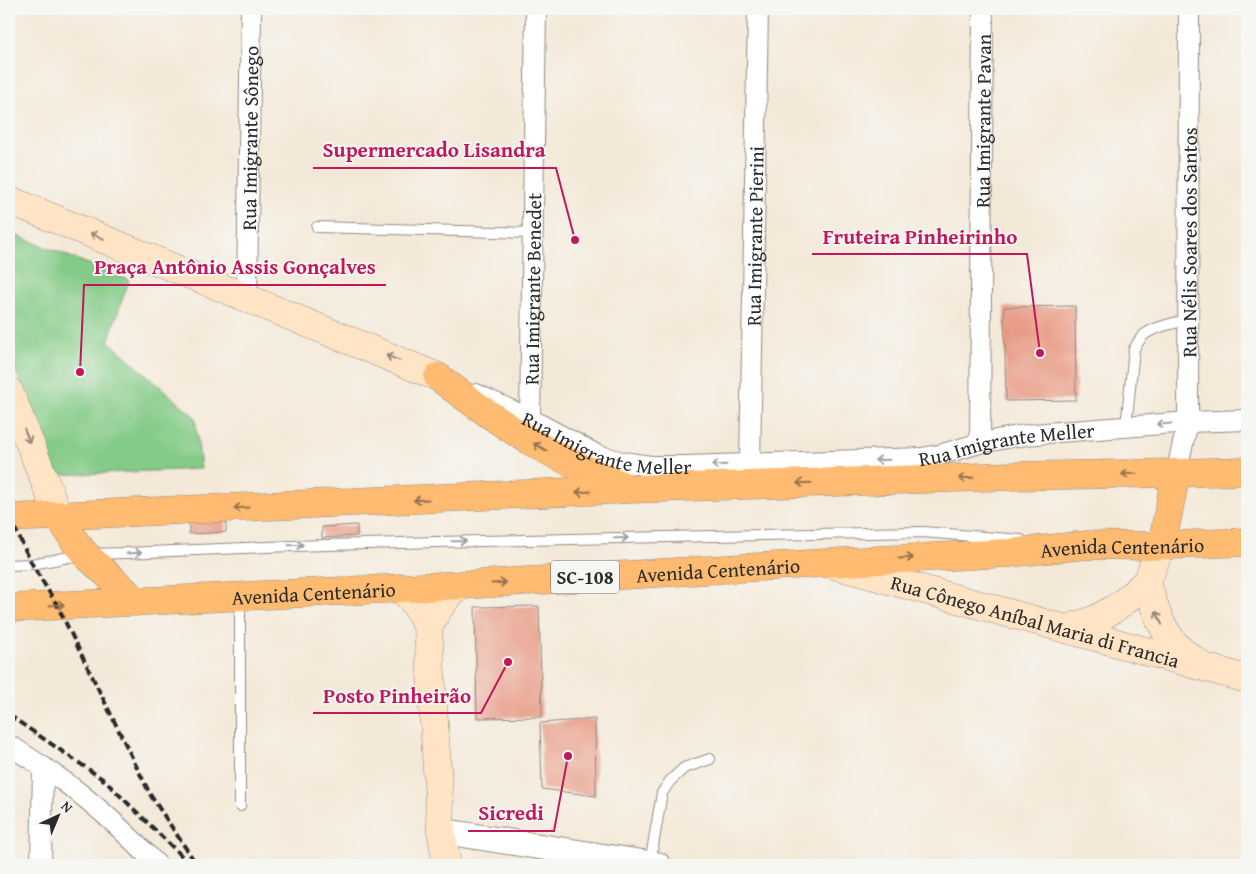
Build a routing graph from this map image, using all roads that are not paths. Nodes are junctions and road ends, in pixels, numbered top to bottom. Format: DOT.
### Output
graph roads {
  1 [pos="252,9"];
  2 [pos="536,9"];
  3 [pos="758,9"];
  4 [pos="983,9"];
  5 [pos="1189,9"];
  6 [pos="9,200"];
  7 [pos="317,226"];
  8 [pos="533,233"];
  9 [pos="247,298"];
  10 [pos="1188,320"];
  11 [pos="438,377"];
  12 [pos="9,391"];
  13 [pos="530,419"];
  14 [pos="1247,420"];
  15 [pos="1188,422"];
  16 [pos="1126,427"];
  17 [pos="980,443"];
  18 [pos="750,464"];
  19 [pos="1247,471"];
  20 [pos="1176,474"];
  21 [pos="632,489"];
  22 [pos="58,517"];
  23 [pos="9,518"];
  24 [pos="1247,542"];
  25 [pos="1087,545"];
  26 [pos="1162,545"];
  27 [pos="85,554"];
  28 [pos="825,563"];
  29 [pos="9,565"];
  30 [pos="1147,581"];
  31 [pos="462,585"];
  32 [pos="401,588"];
  33 [pos="240,596"];
  34 [pos="137,602"];
  35 [pos="9,608"];
  36 [pos="428,628"];
  37 [pos="1067,629"];
  38 [pos="1202,666"];
  39 [pos="1247,679"];
  40 [pos="9,745"];
  41 [pos="710,759"];
  42 [pos="43,767"];
  43 [pos="240,806"];
  44 [pos="441,830"];
  45 [pos="41,865"];
  46 [pos="157,865"];
  47 [pos="447,865"];
  48 [pos="654,865"];
  1 -- 9 [label="street, Rua Imigrante Sônego"];
  2 -- 8 [label="street, Rua Imigrante Benedet"];
  3 -- 18 [label="street, Rua Imigrante Pierini"];
  4 -- 17 [label="street, Rua Imigrante Pavan"];
  5 -- 10 [label="street, Rua Nélis Soares dos Santos"];
  9 -- 6 [label="main road, Rua Imigrante Meller, one-way"];
  7 -- 8 [label="lane"];
  8 -- 13 [label="street, Rua Imigrante Benedet"];
  11 -- 9 [label="main road, Rua Imigrante Meller, one-way"];
  10 -- 15 [label="street, Rua Nélis Soares dos Santos"];
  10 -- 16 [label="lane"];
  11 -- 13 [label="street, Rua Imigrante Meller"];
  21 -- 11 [label="main road, one-way"];
  12 -- 22 [label="main road, one-way"];
  18 -- 13 [label="street, Rua Imigrante Meller, one-way"];
  14 -- 15 [label="street, Rua Imigrante Meller"];
  15 -- 16 [label="street, Rua Imigrante Meller, one-way"];
  15 -- 20 [label="street, Rua Nélis Soares dos Santos"];
  16 -- 17 [label="street, Rua Imigrante Meller"];
  17 -- 18 [label="street, Rua Imigrante Meller, one-way"];
  19 -- 20 [label="main road"];
  20 -- 21 [label="main road, one-way"];
  20 -- 26 [label="main road"];
  21 -- 22 [label="main road, one-way"];
  22 -- 23 [label="main road"];
  22 -- 27 [label="main road"];
  24 -- 26 [label="main road, Avenida Centenário / SC-108"];
  25 -- 26 [label="main road, Avenida Centenário / SC-108"];
  27 -- 25 [label="lane, one-way"];
  28 -- 25 [label="main road, Avenida Centenário / SC-108, one-way"];
  26 -- 30 [label="main road"];
  27 -- 29 [label="lane"];
  27 -- 34 [label="main road"];
  31 -- 28 [label="main road, Avenida Centenário / SC-108, one-way"];
  28 -- 37 [label="main road, Rua Cônego Aníbal Maria di Francia"];
  30 -- 37 [label="main road"];
  38 -- 30 [label="main road, one-way"];
  31 -- 32 [label="main road, Avenida Centenário / SC-108"];
  31 -- 36 [label="main road"];
  32 -- 33 [label="main road, Avenida Centenário / SC-108"];
  32 -- 36 [label="main road"];
  33 -- 34 [label="main road, Avenida Centenário / SC-108"];
  33 -- 43 [label="lane"];
  35 -- 34 [label="main road, Avenida Centenário / SC-108, one-way"];
  36 -- 44 [label="main road"];
  37 -- 38 [label="main road, Rua Cônego Aníbal Maria di Francia"];
  38 -- 39 [label="main road, Rua Cônego Aníbal Maria di Francia"];
  40 -- 42 [label="street"];
  41 -- 48 [label="lane"];
  42 -- 45 [label="street"];
  42 -- 46 [label="street"];
  44 -- 47 [label="main road"];
  44 -- 48 [label="street"];
}
